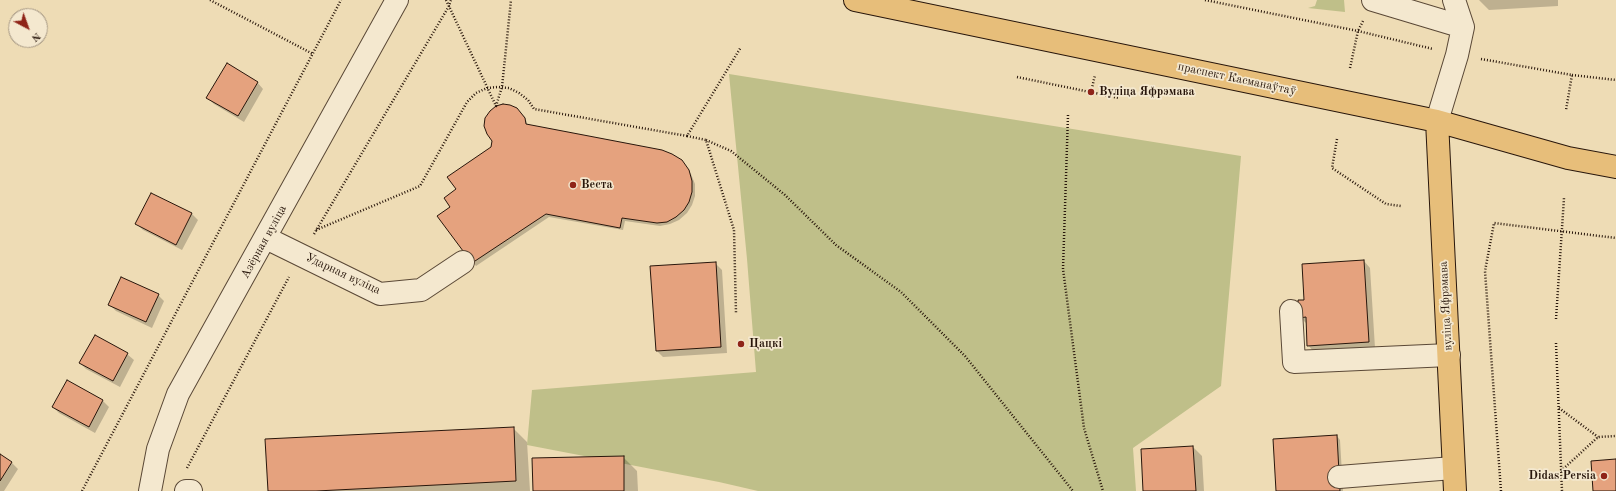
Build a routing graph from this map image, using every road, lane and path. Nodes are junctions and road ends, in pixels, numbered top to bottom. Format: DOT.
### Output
graph roads {
  1 [pos="210,0"];
  2 [pos="341,0"];
  3 [pos="397,0"];
  4 [pos="446,0"];
  5 [pos="511,0"];
  6 [pos="855,0"];
  7 [pos="1205,0"];
  8 [pos="1373,0"];
  9 [pos="1454,0"];
  10 [pos="1463,27"];
  11 [pos="1358,31"];
  12 [pos="740,47"];
  13 [pos="313,54"];
  14 [pos="1457,55"];
  15 [pos="1350,68"];
  16 [pos="1572,75"];
  17 [pos="1017,77"];
  18 [pos="1616,80"];
  19 [pos="502,87"];
  20 [pos="487,88"];
  21 [pos="1119,98"];
  22 [pos="1566,110"];
  23 [pos="1068,115"];
  24 [pos="1437,121"];
  25 [pos="687,136"];
  26 [pos="1338,139"];
  27 [pos="706,140"];
  28 [pos="1616,167"];
  29 [pos="1564,198"];
  30 [pos="1401,206"];
  31 [pos="316,230"];
  32 [pos="1562,230"];
  33 [pos="266,238"];
  34 [pos="1616,238"];
  35 [pos="463,262"];
  36 [pos="1291,312"];
  37 [pos="736,313"];
  38 [pos="1556,319"];
  39 [pos="1556,342"];
  40 [pos="1449,355"];
  41 [pos="1559,408"];
  42 [pos="1616,436"];
  43 [pos="1598,438"];
  44 [pos="1454,468"];
  45 [pos="1561,471"];
  46 [pos="1339,477"];
  47 [pos="82,491"];
  48 [pos="150,491"];
  49 [pos="186,491"];
  50 [pos="191,491"];
  51 [pos="1073,491"];
  52 [pos="1103,491"];
  53 [pos="1455,491"];
  54 [pos="1501,491"];
  55 [pos="1562,491"];
  1 -- 13 [label="path"];
  2 -- 13 [label="path"];
  3 -- 33 [label="street, Азёрная вуліца"];
  4 -- 20 [label="path"];
  5 -- 19 [label="path"];
  6 -- 24 [label="main road, праспект Касманаўтаў"];
  7 -- 11 [label="path"];
  8 -- 10 [label="street"];
  8 -- 11 [label="path"];
  9 -- 10 [label="street"];
  10 -- 14 [label="street"];
  11 -- 14 [label="path"];
  11 -- 15 [label="path"];
  12 -- 25 [label="path"];
  13 -- 47 [label="path"];
  14 -- 16 [label="path"];
  14 -- 24 [label="street"];
  16 -- 18 [label="path"];
  16 -- 22 [label="path"];
  17 -- 21 [label="path"];
  19 -- 20 [label="path"];
  19 -- 20 [label="path"];
  19 -- 25 [label="path"];
  20 -- 31 [label="path"];
  23 -- 52 [label="path"];
  24 -- 28 [label="main road, праспект Касманаўтаў"];
  24 -- 40 [label="main road, вуліца Яфрэмава"];
  25 -- 27 [label="path"];
  26 -- 30 [label="path"];
  27 -- 37 [label="path"];
  27 -- 51 [label="path"];
  29 -- 32 [label="path"];
  32 -- 34 [label="path"];
  32 -- 38 [label="path"];
  32 -- 54 [label="path"];
  33 -- 35 [label="street, Ударная вуліца"];
  33 -- 48 [label="street, Азёрная вуліца"];
  36 -- 40 [label="street"];
  39 -- 41 [label="path"];
  40 -- 44 [label="main road, вуліца Яфрэмава"];
  41 -- 43 [label="path"];
  41 -- 45 [label="path"];
  42 -- 43 [label="path"];
  43 -- 45 [label="path"];
  44 -- 46 [label="street"];
  44 -- 53 [label="main road, вуліца Яфрэмава"];
  45 -- 55 [label="path"];
  49 -- 50 [label="street"];
}
